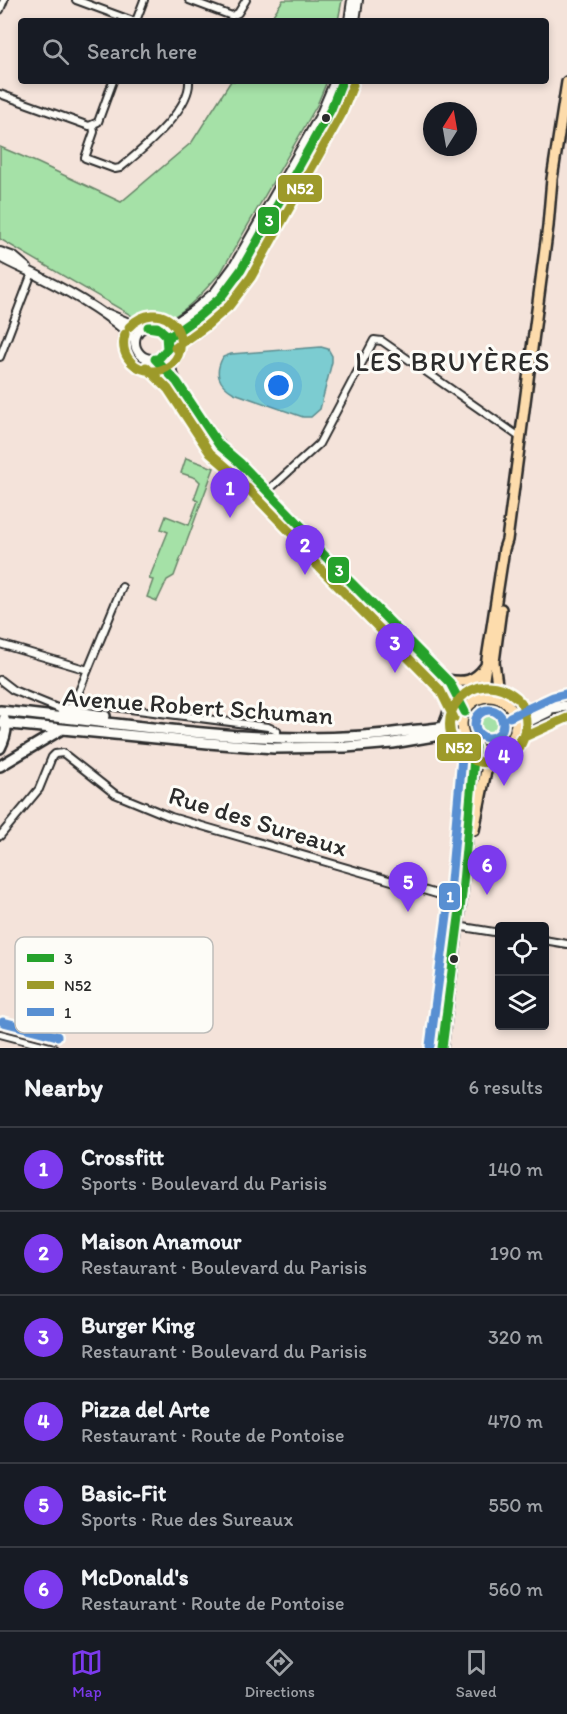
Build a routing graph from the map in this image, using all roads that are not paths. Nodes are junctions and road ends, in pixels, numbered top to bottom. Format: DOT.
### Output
graph roads {
  1 [pos="4,0"];
  2 [pos="76,0"];
  3 [pos="144,0"];
  4 [pos="189,0"];
  5 [pos="246,0"];
  6 [pos="352,0"];
  7 [pos="358,0"];
  8 [pos="0,10"];
  9 [pos="127,18"];
  10 [pos="136,18"];
  11 [pos="349,18"];
  12 [pos="355,18"];
  13 [pos="567,82"];
  14 [pos="112,84"];
  15 [pos="188,84"];
  16 [pos="334,84"];
  17 [pos="341,84"];
  18 [pos="0,94"];
  19 [pos="93,129"];
  20 [pos="0,252"];
  21 [pos="0,256"];
  22 [pos="32,273"];
  23 [pos="77,298"];
  24 [pos="142,329"];
  25 [pos="166,334"];
  26 [pos="135,339"];
  27 [pos="164,354"];
  28 [pos="0,357"];
  29 [pos="155,359"];
  30 [pos="177,382"];
  31 [pos="521,438"];
  32 [pos="264,494"];
  33 [pos="507,540"];
  34 [pos="122,587"];
  35 [pos="0,644"];
  36 [pos="429,662"];
  37 [pos="486,666"];
  38 [pos="88,670"];
  39 [pos="0,680"];
  40 [pos="448,681"];
  41 [pos="0,686"];
  42 [pos="13,690"];
  43 [pos="479,699"];
  44 [pos="499,699"];
  45 [pos="74,706"];
  46 [pos="562,707"];
  47 [pos="62,710"];
  48 [pos="0,712"];
  49 [pos="513,713"];
  50 [pos="463,716"];
  51 [pos="3,723"];
  52 [pos="442,728"];
  53 [pos="515,728"];
  54 [pos="62,729"];
  55 [pos="178,730"];
  56 [pos="278,734"];
  57 [pos="464,735"];
  58 [pos="257,747"];
  59 [pos="475,747"];
  60 [pos="0,748"];
  61 [pos="490,751"];
  62 [pos="0,766"];
  63 [pos="1,832"];
  64 [pos="462,898"];
  65 [pos="457,926"];
  66 [pos="495,932"];
  67 [pos="549,941"];
  68 [pos="567,944"];
  69 [pos="0,1034"];
  70 [pos="39,1046"];
  71 [pos="54,1048"];
  72 [pos="442,1048"];
  1 -- 8 [label="street"];
  2 -- 9 [label="street"];
  3 -- 10 [label="street"];
  4 -- 5 [label="street"];
  6 -- 11 [label="street"];
  7 -- 12 [label="street"];
  13 -- 31 [label="main road"];
  14 -- 19 [label="street"];
  15 -- 19 [label="street"];
  16 -- 25 [label="street"];
  17 -- 25 [label="street"];
  18 -- 19 [label="street"];
  20 -- 22 [label="street"];
  21 -- 22 [label="street"];
  22 -- 23 [label="street"];
  22 -- 28 [label="street"];
  23 -- 24 [label="street"];
  23 -- 26 [label="street"];
  24 -- 25 [label="street"];
  24 -- 26 [label="street"];
  25 -- 27 [label="street"];
  26 -- 29 [label="street"];
  27 -- 29 [label="street"];
  27 -- 30 [label="street"];
  29 -- 30 [label="street"];
  30 -- 32 [label="street"];
  31 -- 32 [label="street"];
  31 -- 33 [label="main road"];
  32 -- 36 [label="street"];
  33 -- 37 [label="main road"];
  33 -- 44 [label="main road"];
  34 -- 38 [label="street"];
  35 -- 38 [label="street"];
  36 -- 40 [label="street"];
  36 -- 52 [label="main road"];
  37 -- 40 [label="main road"];
  37 -- 43 [label="main road"];
  38 -- 45 [label="street"];
  39 -- 42 [label="street"];
  40 -- 43 [label="street"];
  40 -- 50 [label="street"];
  41 -- 42 [label="street"];
  42 -- 47 [label="street"];
  43 -- 44 [label="main road"];
  43 -- 50 [label="main road"];
  44 -- 49 [label="main road"];
  45 -- 47 [label="street"];
  45 -- 56 [label="street"];
  46 -- 49 [label="main road"];
  46 -- 53 [label="main road"];
  47 -- 55 [label="main road"];
  48 -- 51 [label="main road"];
  48 -- 55 [label="main road, Avenue Robert Schuman"];
  49 -- 53 [label="main road"];
  50 -- 52 [label="main road, Avenue Robert Schuman"];
  50 -- 57 [label="main road"];
  51 -- 54 [label="main road, Avenue Robert Schuman"];
  51 -- 60 [label="main road"];
  52 -- 56 [label="main road, Avenue Robert Schuman"];
  53 -- 61 [label="main road"];
  54 -- 58 [label="main road, Avenue Robert Schuman"];
  54 -- 62 [label="main road"];
  55 -- 56 [label="main road, Avenue Robert Schuman"];
  56 -- 58 [label="main road"];
  57 -- 58 [label="main road, Avenue Robert Schuman"];
  57 -- 59 [label="main road"];
  59 -- 61 [label="main road"];
  59 -- 64 [label="main road"];
  61 -- 64 [label="main road"];
  63 -- 64 [label="street, Rue des Sureaux"];
  64 -- 65 [label="main road"];
  65 -- 66 [label="street"];
  65 -- 72 [label="main road"];
  67 -- 68 [label="street"];
  69 -- 70 [label="street"];
  70 -- 71 [label="street"];
}
